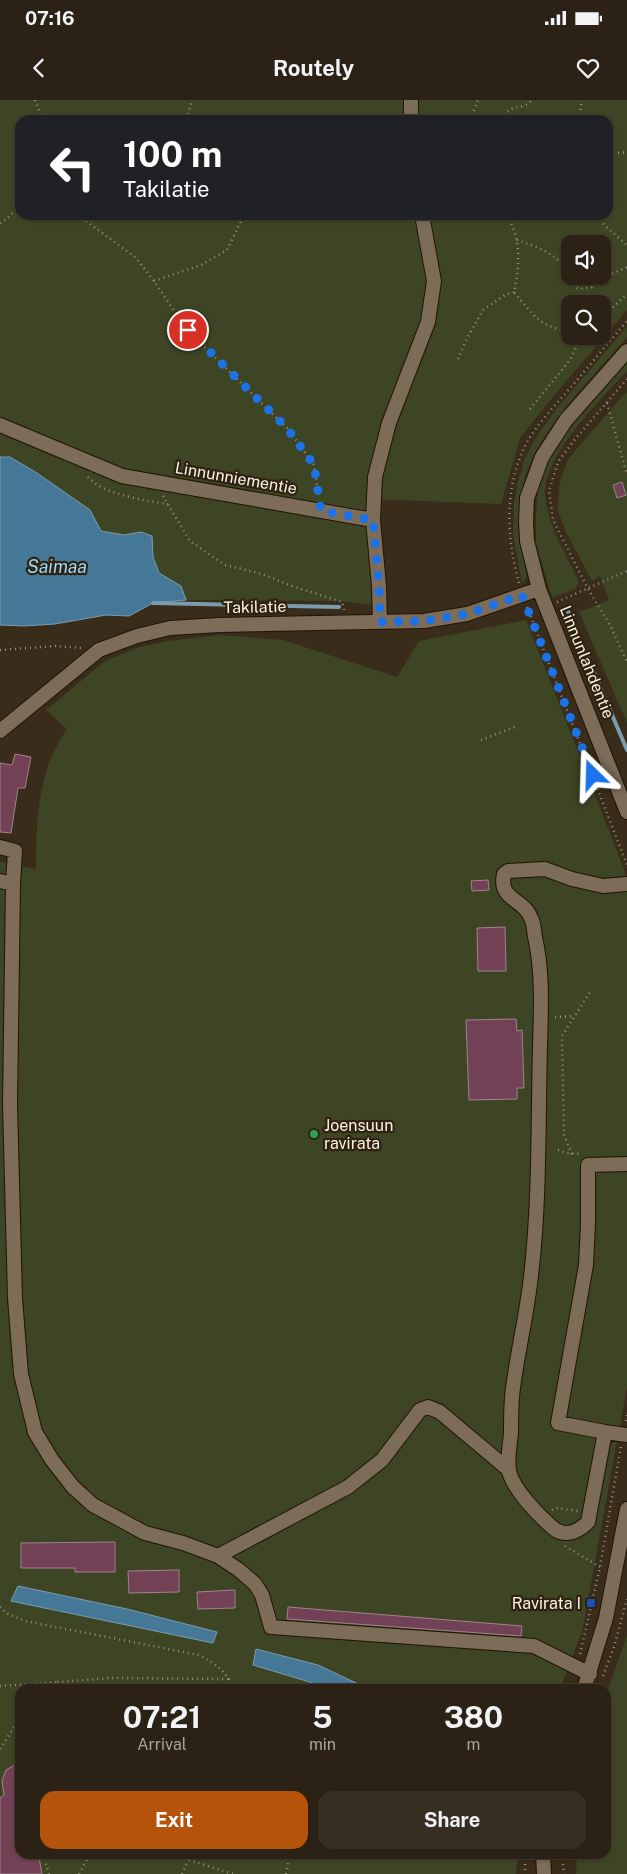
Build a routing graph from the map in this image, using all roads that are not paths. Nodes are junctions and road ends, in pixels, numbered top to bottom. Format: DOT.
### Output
graph roads {
  1 [pos="412,100"];
  2 [pos="411,115"];
  3 [pos="423,220"];
  4 [pos="627,351"];
  5 [pos="0,425"];
  6 [pos="373,520"];
  7 [pos="539,589"];
  8 [pos="380,622"];
  9 [pos="0,730"];
  10 [pos="627,812"];
  11 [pos="0,847"];
  12 [pos="6,882"];
  13 [pos="627,884"];
  14 [pos="627,1164"];
  15 [pos="605,1432"];
  16 [pos="625,1435"];
  17 [pos="509,1470"];
  18 [pos="627,1509"];
  19 [pos="218,1556"];
  20 [pos="622,1564"];
  21 [pos="596,1677"];
  22 [pos="589,1684"];
  23 [pos="543,1859"];
  24 [pos="544,1874"];
  1 -- 2 [label="street"];
  3 -- 6 [label="street"];
  4 -- 7 [label="street, Linnunlahdentie"];
  5 -- 6 [label="street, Linnunniementie"];
  6 -- 8 [label="street"];
  7 -- 8 [label="street, Takilatie"];
  7 -- 10 [label="street, Linnunlahdentie"];
  8 -- 9 [label="street, Takilatie"];
  11 -- 12 [label="street"];
  12 -- 19 [label="street"];
  13 -- 17 [label="street"];
  14 -- 15 [label="street"];
  15 -- 16 [label="street"];
  15 -- 17 [label="street"];
  17 -- 19 [label="street"];
  18 -- 20 [label="street"];
  19 -- 21 [label="street"];
  20 -- 21 [label="street"];
  21 -- 22 [label="street"];
  23 -- 24 [label="street"];
}
